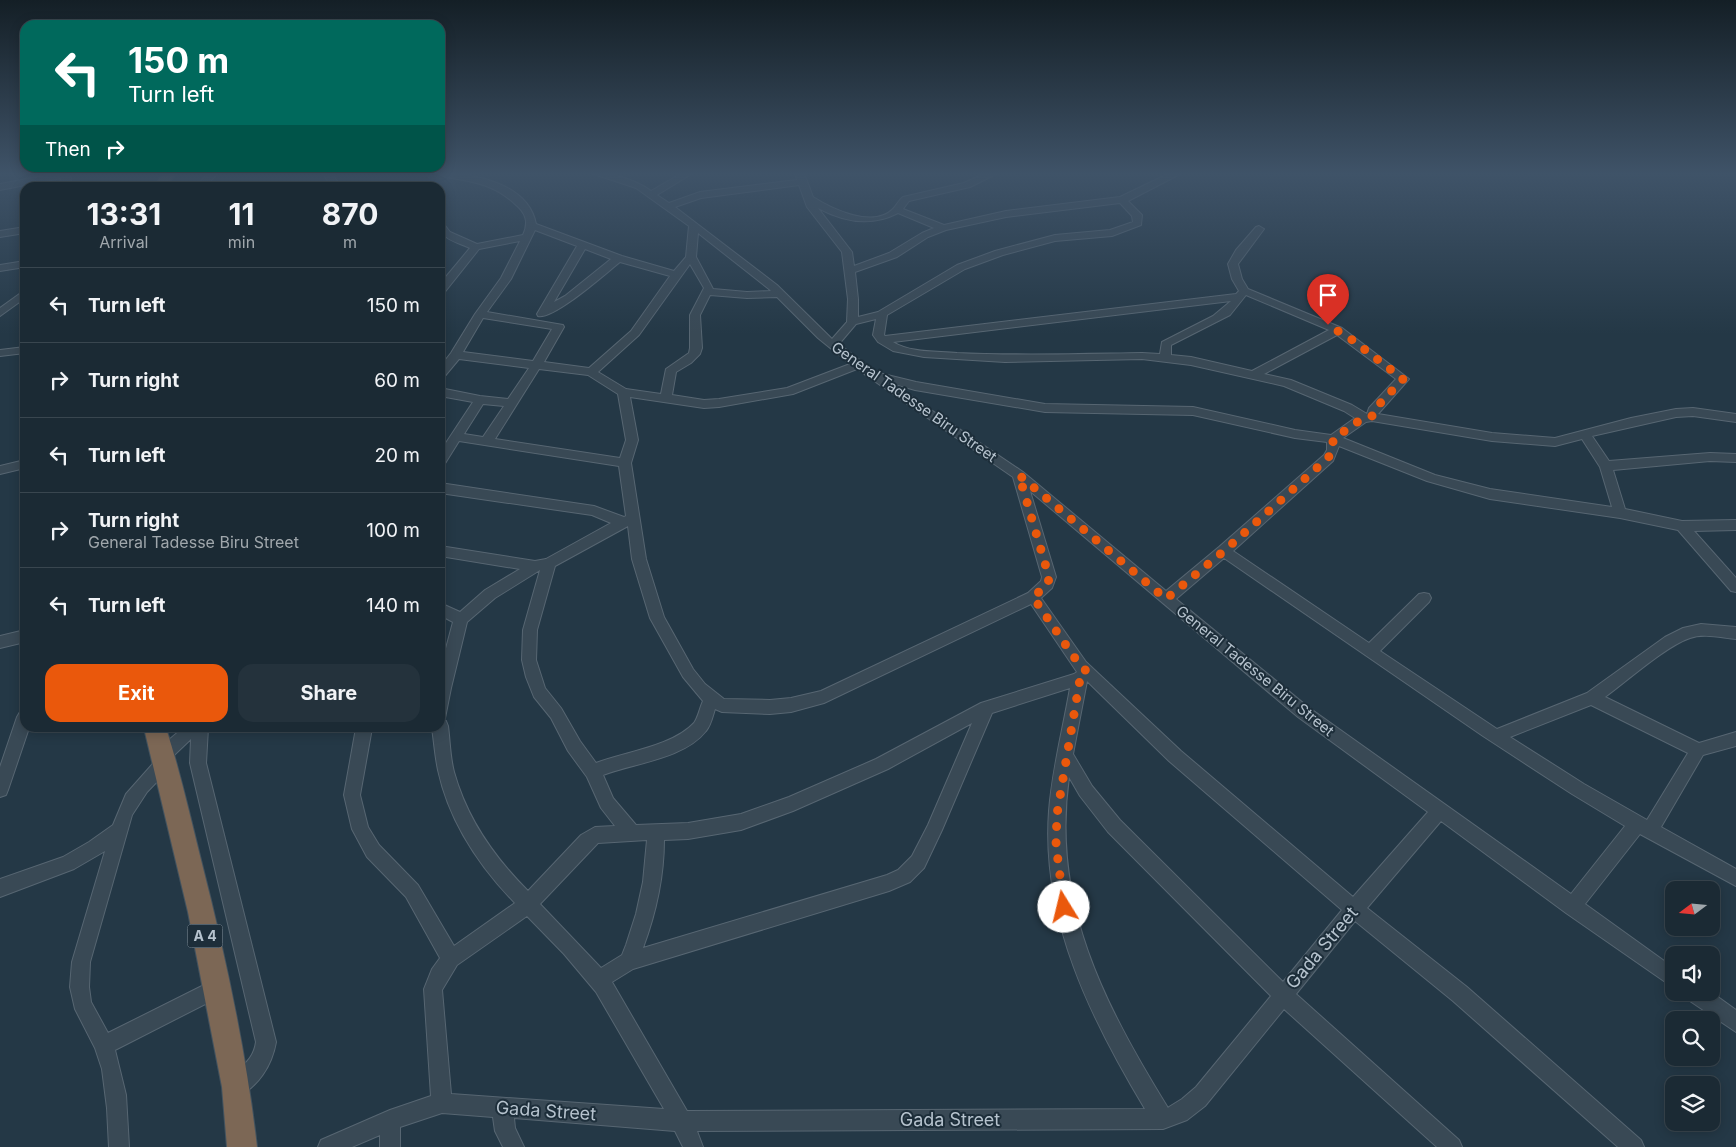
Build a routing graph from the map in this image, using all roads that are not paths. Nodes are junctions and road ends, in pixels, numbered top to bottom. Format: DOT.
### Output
graph roads {
  1 [pos="532,226"];
  2 [pos="533,227"];
  3 [pos="694,227"];
  4 [pos="696,227"];
  5 [pos="827,227"];
  6 [pos="940,227"];
  7 [pos="951,227"];
  8 [pos="1128,227"];
  9 [pos="944,228"];
  10 [pos="1259,229"];
  11 [pos="20,231"];
  12 [pos="0,234"];
  13 [pos="445,236"];
  14 [pos="526,237"];
  15 [pos="583,245"];
  16 [pos="476,247"];
  17 [pos="691,257"];
  18 [pos="618,258"];
  19 [pos="20,265"];
  20 [pos="0,268"];
  21 [pos="848,270"];
  22 [pos="676,275"];
  23 [pos="445,285"];
  24 [pos="708,292"];
  25 [pos="780,294"];
  26 [pos="1241,294"];
  27 [pos="20,297"];
  28 [pos="543,312"];
  29 [pos="0,313"];
  30 [pos="480,314"];
  31 [pos="882,314"];
  32 [pos="534,322"];
  33 [pos="852,322"];
  34 [pos="1338,330"];
  35 [pos="882,340"];
  36 [pos="832,345"];
  37 [pos="20,351"];
  38 [pos="0,353"];
  39 [pos="456,354"];
  40 [pos="1165,358"];
  41 [pos="537,364"];
  42 [pos="445,368"];
  43 [pos="862,368"];
  44 [pos="591,372"];
  45 [pos="1256,374"];
  46 [pos="623,392"];
  47 [pos="445,393"];
  48 [pos="666,398"];
  49 [pos="480,400"];
  50 [pos="512,403"];
  51 [pos="1367,417"];
  52 [pos="1736,418"];
  53 [pos="1585,435"];
  54 [pos="457,437"];
  55 [pos="1333,439"];
  56 [pos="487,441"];
  57 [pos="445,455"];
  58 [pos="1736,458"];
  59 [pos="625,463"];
  60 [pos="20,465"];
  61 [pos="1606,466"];
  62 [pos="0,470"];
  63 [pos="1019,475"];
  64 [pos="445,489"];
  65 [pos="1620,513"];
  66 [pos="628,520"];
  67 [pos="1736,525"];
  68 [pos="1682,526"];
  69 [pos="445,551"];
  70 [pos="1224,551"];
  71 [pos="542,564"];
  72 [pos="1736,588"];
  73 [pos="1033,597"];
  74 [pos="1424,598"];
  75 [pos="1166,599"];
  76 [pos="445,611"];
  77 [pos="461,619"];
  78 [pos="1736,633"];
  79 [pos="20,637"];
  80 [pos="0,642"];
  81 [pos="1370,652"];
  82 [pos="1083,676"];
  83 [pos="445,680"];
  84 [pos="1592,698"];
  85 [pos="711,699"];
  86 [pos="986,708"];
  87 [pos="20,732"];
  88 [pos="156,732"];
  89 [pos="189,732"];
  90 [pos="200,732"];
  91 [pos="363,732"];
  92 [pos="440,732"];
  93 [pos="1496,736"];
  94 [pos="1736,740"];
  95 [pos="1698,750"];
  96 [pos="1066,756"];
  97 [pos="164,758"];
  98 [pos="593,772"];
  99 [pos="0,790"];
  100 [pos="1440,810"];
  101 [pos="1643,827"];
  102 [pos="119,830"];
  103 [pos="655,832"];
  104 [pos="632,833"];
  105 [pos="1736,878"];
  106 [pos="0,888"];
  107 [pos="528,904"];
  108 [pos="1572,907"];
  109 [pos="1354,909"];
  110 [pos="451,959"];
  111 [pos="629,961"];
  112 [pos="1665,972"];
  113 [pos="599,980"];
  114 [pos="216,988"];
  115 [pos="1282,995"];
  116 [pos="1707,1001"];
  117 [pos="1736,1022"];
  118 [pos="104,1045"];
  119 [pos="236,1087"];
  120 [pos="442,1104"];
  121 [pos="502,1108"];
  122 [pos="1162,1119"];
  123 [pos="390,1120"];
  124 [pos="683,1121"];
  125 [pos="119,1147"];
  126 [pos="242,1147"];
  127 [pos="328,1147"];
  128 [pos="390,1147"];
  129 [pos="514,1147"];
  130 [pos="693,1147"];
  131 [pos="1452,1147"];
  132 [pos="1634,1147"];
  1 -- 14 [label="street"];
  2 -- 15 [label="street"];
  3 -- 17 [label="street"];
  4 -- 25 [label="street, General Tadesse Biru Street"];
  5 -- 21 [label="street"];
  6 -- 9 [label="street"];
  7 -- 9 [label="street"];
  8 -- 31 [label="street"];
  9 -- 21 [label="street"];
  10 -- 26 [label="street"];
  11 -- 12 [label="street"];
  13 -- 16 [label="street"];
  14 -- 16 [label="street"];
  14 -- 30 [label="street"];
  15 -- 18 [label="street"];
  15 -- 28 [label="street"];
  16 -- 23 [label="street"];
  17 -- 22 [label="street"];
  17 -- 24 [label="street"];
  18 -- 22 [label="street"];
  18 -- 28 [label="street"];
  19 -- 20 [label="street"];
  21 -- 33 [label="street"];
  22 -- 44 [label="street"];
  24 -- 25 [label="street"];
  24 -- 48 [label="street"];
  25 -- 36 [label="street, General Tadesse Biru Street"];
  26 -- 34 [label="street"];
  26 -- 35 [label="street"];
  26 -- 40 [label="street"];
  27 -- 29 [label="street"];
  28 -- 32 [label="street"];
  30 -- 32 [label="street"];
  30 -- 39 [label="street"];
  31 -- 33 [label="street"];
  31 -- 35 [label="street"];
  32 -- 41 [label="street"];
  33 -- 36 [label="street"];
  34 -- 45 [label="street"];
  34 -- 51 [label="street"];
  35 -- 40 [label="street"];
  36 -- 43 [label="street, General Tadesse Biru Street"];
  37 -- 38 [label="street"];
  39 -- 41 [label="street"];
  39 -- 42 [label="street"];
  40 -- 45 [label="street"];
  41 -- 44 [label="street"];
  41 -- 50 [label="street"];
  43 -- 48 [label="street"];
  43 -- 55 [label="street"];
  43 -- 63 [label="street, General Tadesse Biru Street"];
  44 -- 46 [label="street"];
  45 -- 51 [label="street"];
  46 -- 48 [label="street"];
  46 -- 59 [label="street"];
  47 -- 49 [label="street"];
  49 -- 50 [label="street"];
  49 -- 54 [label="street"];
  50 -- 56 [label="street"];
  51 -- 53 [label="street"];
  51 -- 55 [label="street"];
  52 -- 53 [label="street"];
  53 -- 61 [label="street"];
  54 -- 56 [label="street"];
  54 -- 57 [label="street"];
  55 -- 65 [label="street"];
  55 -- 70 [label="street"];
  56 -- 59 [label="street"];
  58 -- 61 [label="street"];
  59 -- 66 [label="street"];
  60 -- 62 [label="street"];
  61 -- 65 [label="street"];
  63 -- 73 [label="street"];
  63 -- 75 [label="street, General Tadesse Biru Street"];
  64 -- 66 [label="street"];
  65 -- 68 [label="street"];
  66 -- 71 [label="street"];
  66 -- 85 [label="street"];
  67 -- 68 [label="street"];
  68 -- 72 [label="street"];
  69 -- 71 [label="street"];
  70 -- 75 [label="street"];
  70 -- 81 [label="street"];
  71 -- 77 [label="street"];
  71 -- 98 [label="street"];
  73 -- 82 [label="street"];
  73 -- 85 [label="street"];
  74 -- 81 [label="street"];
  75 -- 100 [label="street, General Tadesse Biru Street"];
  76 -- 77 [label="street"];
  77 -- 83 [label="street"];
  78 -- 84 [label="street"];
  79 -- 80 [label="street"];
  81 -- 93 [label="street"];
  82 -- 86 [label="street"];
  82 -- 96 [label="street"];
  82 -- 109 [label="street"];
  84 -- 93 [label="street"];
  84 -- 95 [label="street"];
  85 -- 98 [label="street"];
  86 -- 103 [label="street"];
  86 -- 111 [label="street"];
  87 -- 99 [label="street"];
  88 -- 97 [label="highway, A 4"];
  89 -- 97 [label="street"];
  90 -- 119 [label="street"];
  91 -- 110 [label="street"];
  92 -- 107 [label="street"];
  93 -- 101 [label="street"];
  94 -- 95 [label="street"];
  95 -- 101 [label="street"];
  96 -- 115 [label="street"];
  96 -- 122 [label="street"];
  97 -- 102 [label="street"];
  97 -- 114 [label="highway, A 4"];
  98 -- 104 [label="street"];
  100 -- 108 [label="street, General Tadesse Biru Street"];
  100 -- 109 [label="street, Gada Street"];
  101 -- 105 [label="street"];
  101 -- 108 [label="street"];
  102 -- 106 [label="street"];
  102 -- 118 [label="street"];
  103 -- 104 [label="street"];
  103 -- 111 [label="street"];
  104 -- 107 [label="street"];
  107 -- 110 [label="street"];
  107 -- 113 [label="street"];
  108 -- 112 [label="street, General Tadesse Biru Street"];
  109 -- 115 [label="street, Gada Street"];
  109 -- 132 [label="street"];
  110 -- 120 [label="street"];
  111 -- 113 [label="street"];
  113 -- 124 [label="street"];
  114 -- 118 [label="street"];
  114 -- 119 [label="highway, A 4"];
  115 -- 122 [label="street, Gada Street"];
  115 -- 131 [label="street"];
  116 -- 117 [label="street"];
  118 -- 125 [label="street"];
  119 -- 126 [label="highway, A 4"];
  120 -- 121 [label="street, Gada Street"];
  120 -- 123 [label="street, Gada Street"];
  121 -- 124 [label="street, Gada Street"];
  121 -- 129 [label="street"];
  122 -- 124 [label="street, Gada Street"];
  123 -- 127 [label="street, Gada Street"];
  123 -- 128 [label="street"];
  124 -- 130 [label="street"];
}
